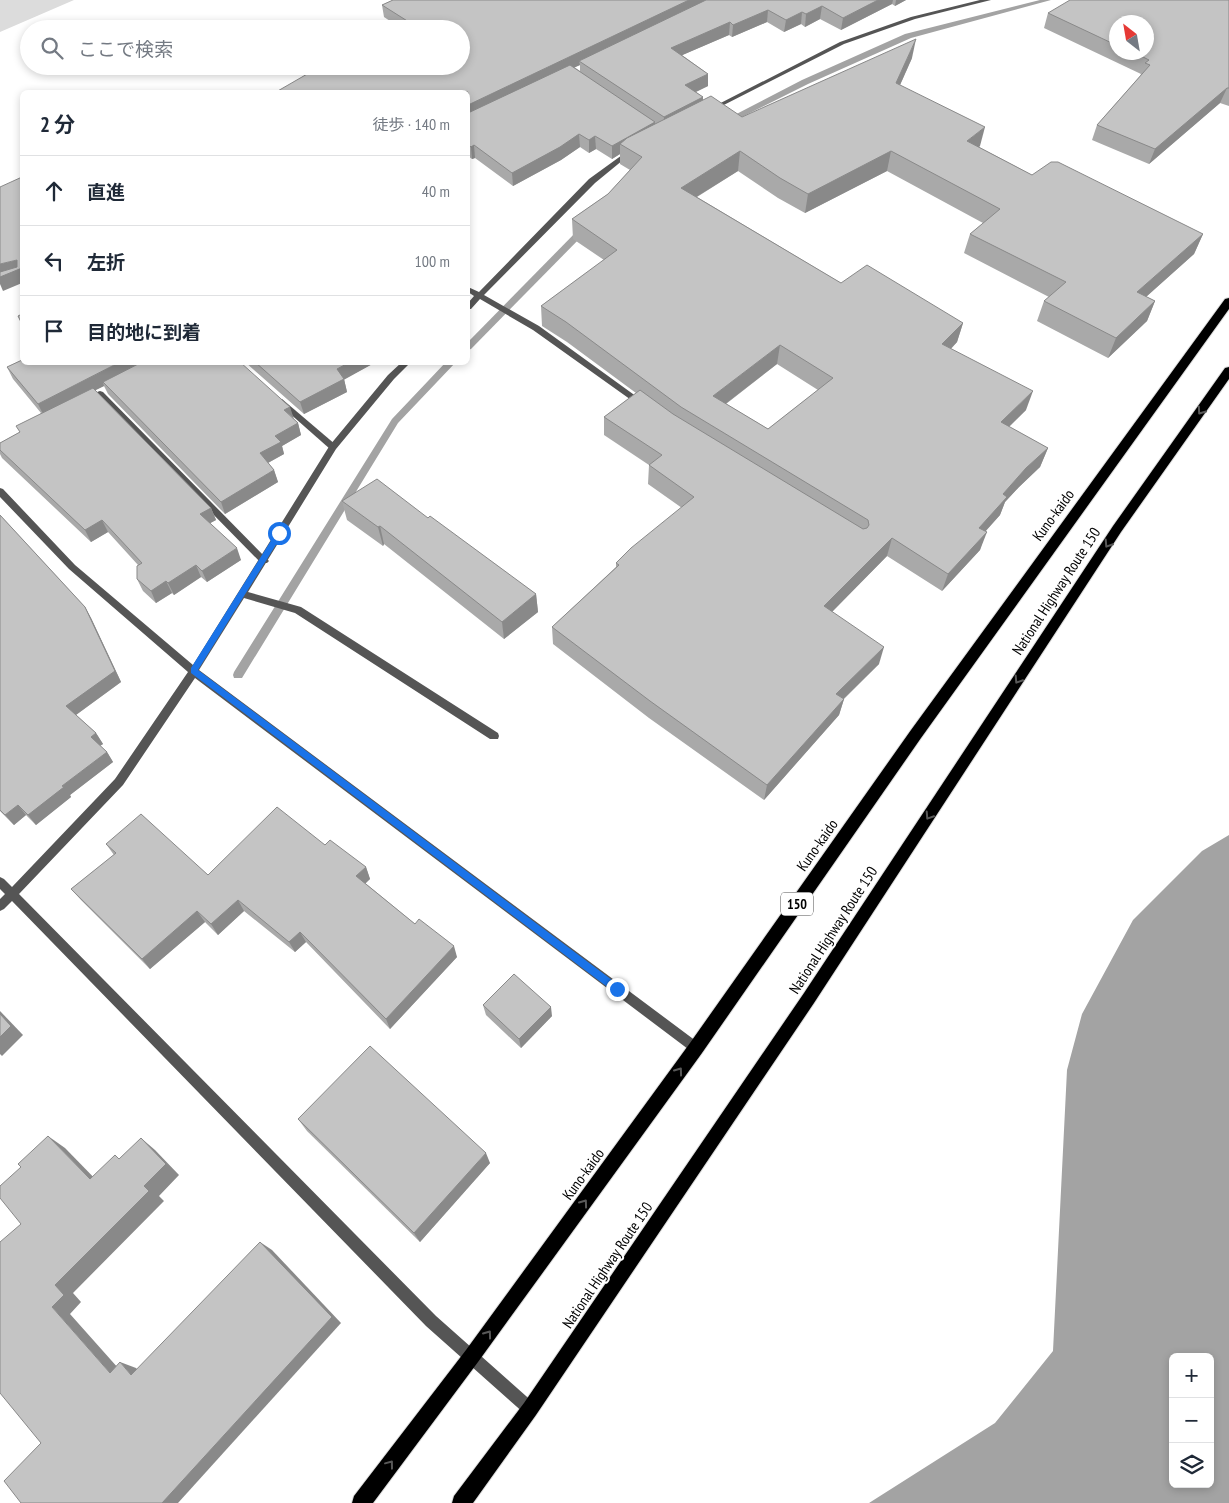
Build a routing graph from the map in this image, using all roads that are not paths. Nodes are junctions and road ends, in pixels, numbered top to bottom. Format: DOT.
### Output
graph roads {
  1 [pos="988,0"];
  2 [pos="704,114"];
  3 [pos="639,147"];
  4 [pos="470,289"];
  5 [pos="480,296"];
  6 [pos="1229,301"];
  7 [pos="470,305"];
  8 [pos="404,365"];
  9 [pos="1229,371"];
  10 [pos="100,394"];
  11 [pos="273,395"];
  12 [pos="653,412"];
  13 [pos="333,447"];
  14 [pos="0,491"];
  15 [pos="264,561"];
  16 [pos="242,594"];
  17 [pos="193,671"];
  18 [pos="494,736"];
  19 [pos="0,882"];
  20 [pos="13,895"];
  21 [pos="0,906"];
  22 [pos="696,1048"];
  23 [pos="472,1356"];
  24 [pos="530,1409"];
  25 [pos="361,1503"];
  26 [pos="461,1503"];
  1 -- 2 [label="street"];
  3 -- 5 [label="street"];
  4 -- 5 [label="street"];
  5 -- 7 [label="street"];
  5 -- 12 [label="street"];
  6 -- 22 [label="highway, Kuno-kaido / 150"];
  8 -- 13 [label="street"];
  9 -- 24 [label="highway, National Highway Route 150, one-way"];
  10 -- 15 [label="street"];
  11 -- 13 [label="street"];
  13 -- 15 [label="street"];
  14 -- 17 [label="street"];
  15 -- 16 [label="street"];
  16 -- 17 [label="street"];
  16 -- 18 [label="street"];
  17 -- 20 [label="street"];
  17 -- 22 [label="street"];
  19 -- 20 [label="street"];
  20 -- 21 [label="street"];
  20 -- 23 [label="street"];
  23 -- 22 [label="highway, Kuno-kaido / 150, one-way"];
  23 -- 24 [label="street"];
  25 -- 23 [label="highway, Kuno-kaido / 150, one-way"];
  24 -- 26 [label="highway, National Highway Route 150"];
}
